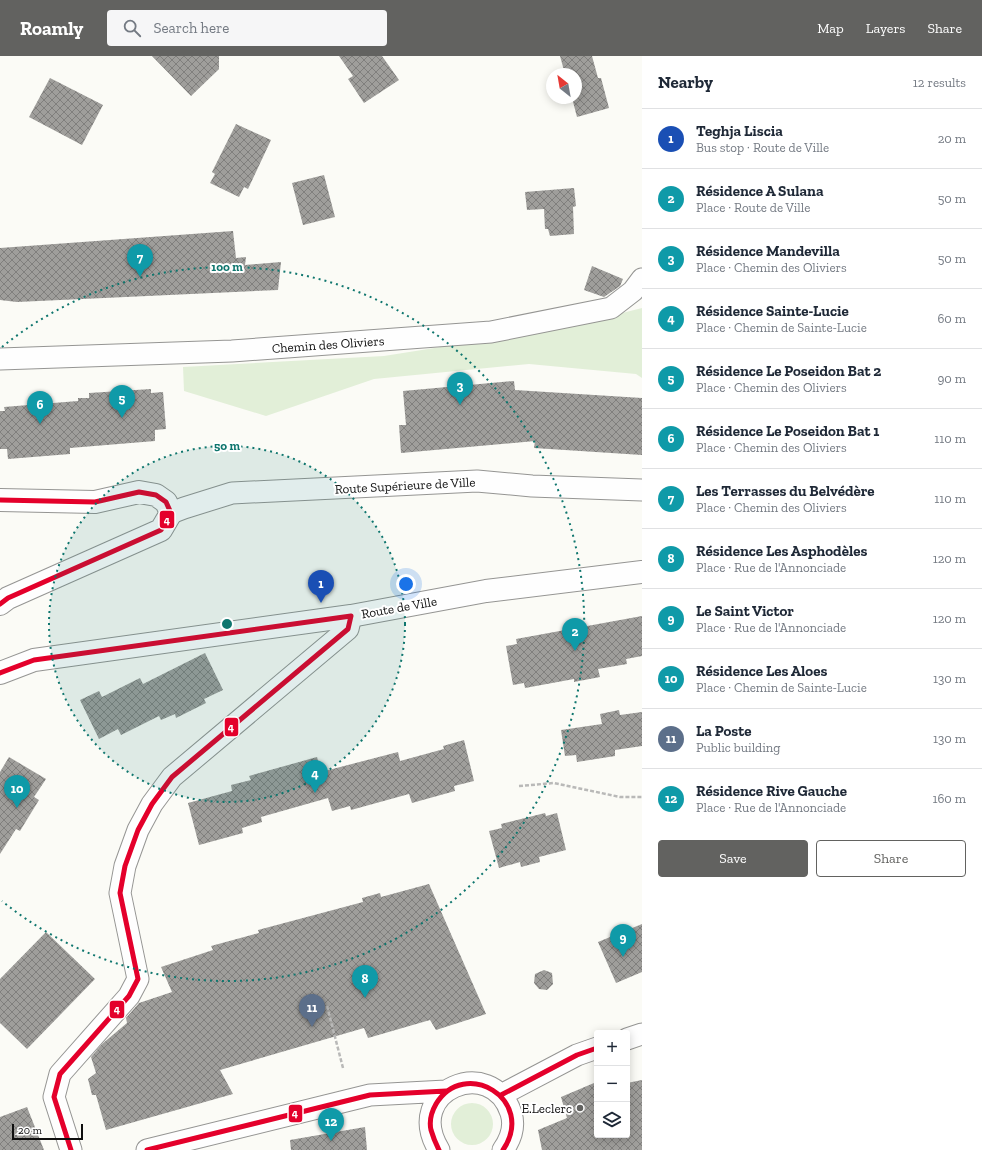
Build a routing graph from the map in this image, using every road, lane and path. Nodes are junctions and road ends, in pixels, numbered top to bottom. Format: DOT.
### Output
graph roads {
  1 [pos="642,279"];
  2 [pos="0,359"];
  3 [pos="642,490"];
  4 [pos="0,500"];
  5 [pos="171,513"];
  6 [pos="642,572"];
  7 [pos="0,604"];
  8 [pos="351,616"];
  9 [pos="0,673"];
  10 [pos="519,786"];
  11 [pos="642,797"];
  12 [pos="327,1006"];
  13 [pos="642,1034"];
  14 [pos="630,1038"];
  15 [pos="594,1049"];
  16 [pos="343,1068"];
  17 [pos="446,1091"];
  18 [pos="501,1095"];
  19 [pos="71,1150"];
  20 [pos="147,1150"];
  21 [pos="438,1150"];
  22 [pos="503,1150"];
  1 -- 2 [label="street, Chemin des Oliviers"];
  3 -- 5 [label="street, Route Supérieure de Ville"];
  4 -- 5 [label="street"];
  5 -- 7 [label="street"];
  6 -- 8 [label="street, Route de Ville"];
  8 -- 9 [label="street, Route de Ville"];
  8 -- 19 [label="street"];
  10 -- 11 [label="path"];
  12 -- 16 [label="path"];
  13 -- 14 [label="street"];
  15 -- 18 [label="street"];
  17 -- 18 [label="street"];
  17 -- 20 [label="street"];
  17 -- 21 [label="street"];
  18 -- 22 [label="street"];
}
